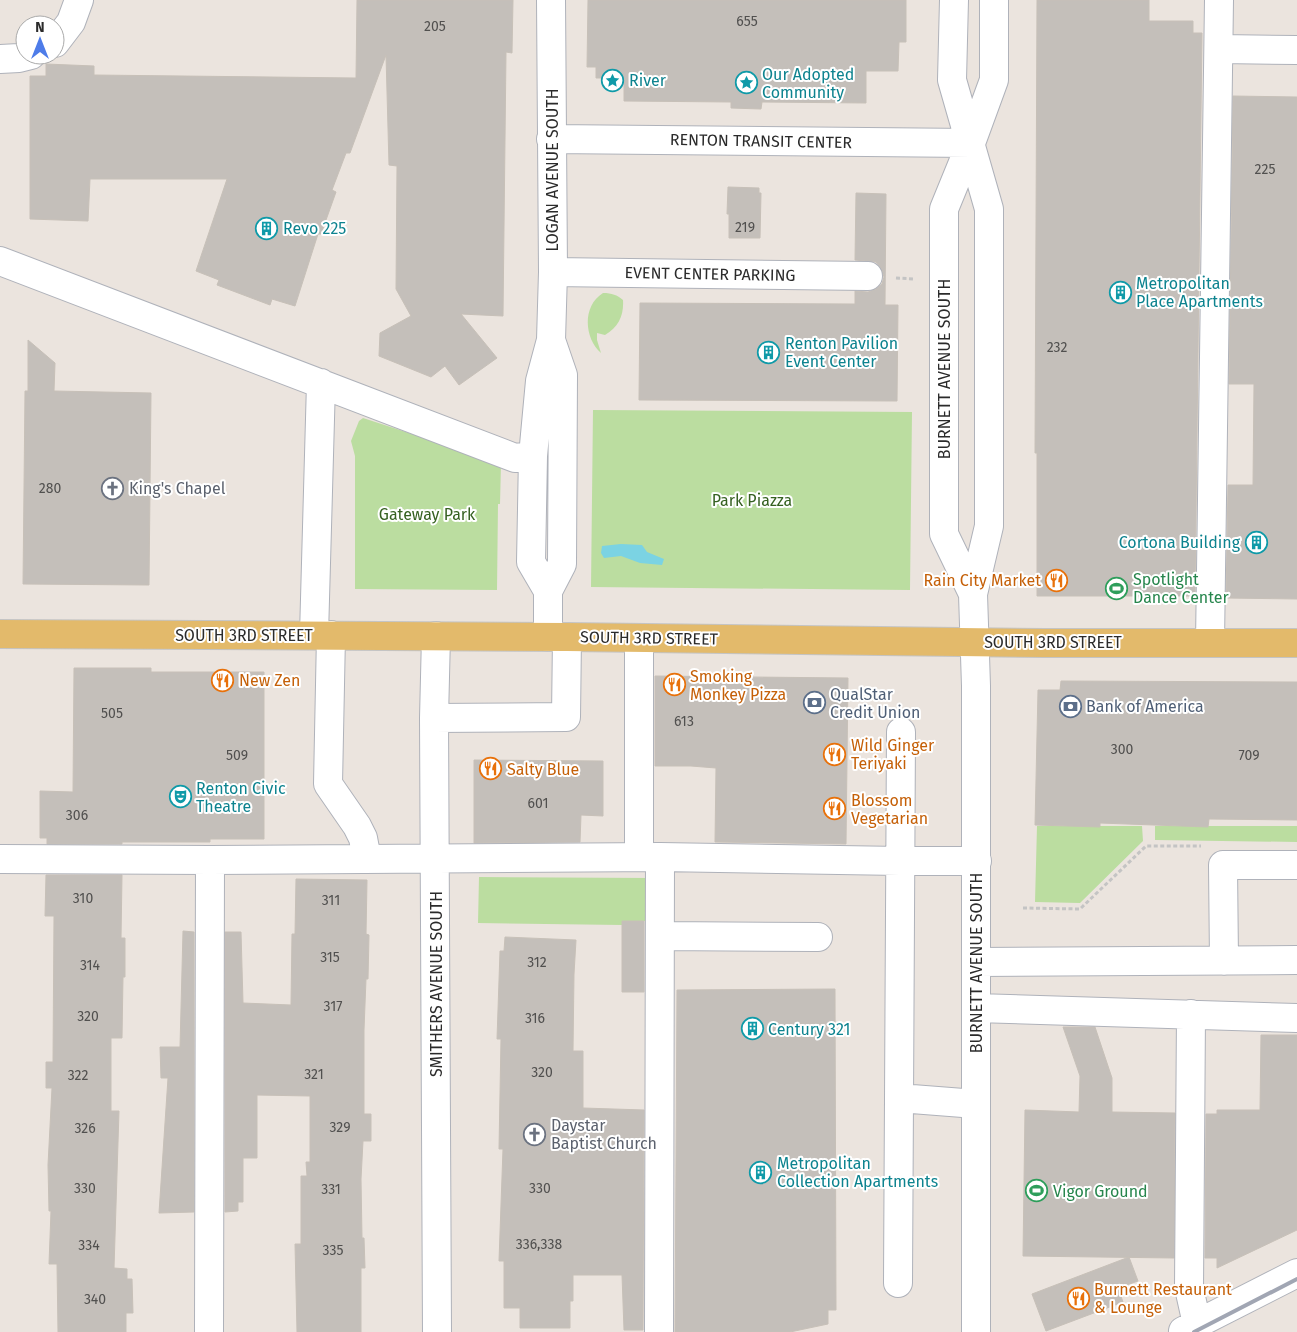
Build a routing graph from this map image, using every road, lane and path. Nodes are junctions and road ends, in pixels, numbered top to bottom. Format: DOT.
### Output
graph roads {
  1 [pos="79,0"];
  2 [pos="551,0"];
  3 [pos="954,0"];
  4 [pos="994,0"];
  5 [pos="1219,0"];
  6 [pos="65,30"];
  7 [pos="1220,50"];
  8 [pos="1297,50"];
  9 [pos="0,58"];
  10 [pos="15,58"];
  11 [pos="551,139"];
  12 [pos="971,143"];
  13 [pos="0,261"];
  14 [pos="553,272"];
  15 [pos="868,276"];
  16 [pos="551,340"];
  17 [pos="321,383"];
  18 [pos="533,456"];
  19 [pos="548,592"];
  20 [pos="973,594"];
  21 [pos="0,634"];
  22 [pos="323,635"];
  23 [pos="436,636"];
  24 [pos="557,637"];
  25 [pos="638,638"];
  26 [pos="975,642"];
  27 [pos="1210,643"];
  28 [pos="1297,643"];
  29 [pos="434,718"];
  30 [pos="901,732"];
  31 [pos="1202,846"];
  32 [pos="650,857"];
  33 [pos="0,859"];
  34 [pos="367,859"];
  35 [pos="435,859"];
  36 [pos="210,860"];
  37 [pos="900,861"];
  38 [pos="976,861"];
  39 [pos="1297,865"];
  40 [pos="1023,908"];
  41 [pos="660,936"];
  42 [pos="818,937"];
  43 [pos="1297,960"];
  44 [pos="1224,961"];
  45 [pos="976,962"];
  46 [pos="976,1008"];
  47 [pos="1191,1014"];
  48 [pos="1297,1018"];
  49 [pos="899,1098"];
  50 [pos="976,1104"];
  51 [pos="1297,1273"];
  52 [pos="898,1283"];
  53 [pos="1189,1328"];
  54 [pos="209,1332"];
  55 [pos="437,1332"];
  56 [pos="660,1332"];
  57 [pos="976,1332"];
  1 -- 6 [label="street"];
  2 -- 11 [label="street, LOGAN AVENUE SOUTH"];
  3 -- 12 [label="street, BURNETT AVENUE SOUTH"];
  4 -- 12 [label="street, BURNETT AVENUE SOUTH"];
  5 -- 7 [label="street"];
  7 -- 8 [label="street"];
  7 -- 27 [label="street"];
  9 -- 10 [label="street"];
  11 -- 12 [label="street, RENTON TRANSIT CENTER"];
  11 -- 14 [label="street, LOGAN AVENUE SOUTH"];
  12 -- 20 [label="street, BURNETT AVENUE SOUTH"];
  12 -- 20 [label="street, BURNETT AVENUE SOUTH"];
  13 -- 17 [label="street"];
  14 -- 15 [label="street, EVENT CENTER PARKING"];
  14 -- 16 [label="street, LOGAN AVENUE SOUTH"];
  16 -- 18 [label="street, LOGAN AVENUE SOUTH"];
  16 -- 19 [label="street, LOGAN AVENUE SOUTH"];
  17 -- 18 [label="street"];
  17 -- 22 [label="street"];
  18 -- 19 [label="street, LOGAN AVENUE SOUTH"];
  19 -- 24 [label="street, LOGAN AVENUE SOUTH"];
  20 -- 26 [label="street, BURNETT AVENUE SOUTH"];
  21 -- 22 [label="main road, SOUTH 3RD STREET"];
  22 -- 23 [label="main road, SOUTH 3RD STREET"];
  22 -- 34 [label="street"];
  23 -- 24 [label="main road, SOUTH 3RD STREET"];
  23 -- 29 [label="street, SMITHERS AVENUE SOUTH"];
  24 -- 25 [label="main road, SOUTH 3RD STREET"];
  24 -- 29 [label="street, LOGAN AVENUE SOUTH"];
  25 -- 26 [label="main road, SOUTH 3RD STREET"];
  25 -- 32 [label="street"];
  26 -- 27 [label="main road, SOUTH 3RD STREET"];
  26 -- 38 [label="street, BURNETT AVENUE SOUTH"];
  27 -- 28 [label="main road, SOUTH 3RD STREET"];
  29 -- 35 [label="street, SMITHERS AVENUE SOUTH"];
  30 -- 37 [label="street"];
  31 -- 40 [label="path"];
  32 -- 35 [label="street"];
  32 -- 37 [label="street"];
  32 -- 41 [label="street"];
  33 -- 36 [label="street"];
  34 -- 35 [label="street"];
  34 -- 36 [label="street"];
  35 -- 55 [label="street, SMITHERS AVENUE SOUTH"];
  36 -- 54 [label="street"];
  37 -- 38 [label="street"];
  37 -- 49 [label="street"];
  38 -- 45 [label="street, BURNETT AVENUE SOUTH"];
  39 -- 44 [label="street"];
  41 -- 42 [label="street"];
  41 -- 56 [label="street"];
  43 -- 44 [label="street"];
  44 -- 45 [label="street"];
  45 -- 46 [label="street, BURNETT AVENUE SOUTH"];
  46 -- 47 [label="street"];
  46 -- 50 [label="street, BURNETT AVENUE SOUTH"];
  47 -- 48 [label="street"];
  47 -- 53 [label="street"];
  49 -- 50 [label="street"];
  49 -- 52 [label="street"];
  50 -- 57 [label="street, BURNETT AVENUE SOUTH"];
  51 -- 53 [label="street"];
}
